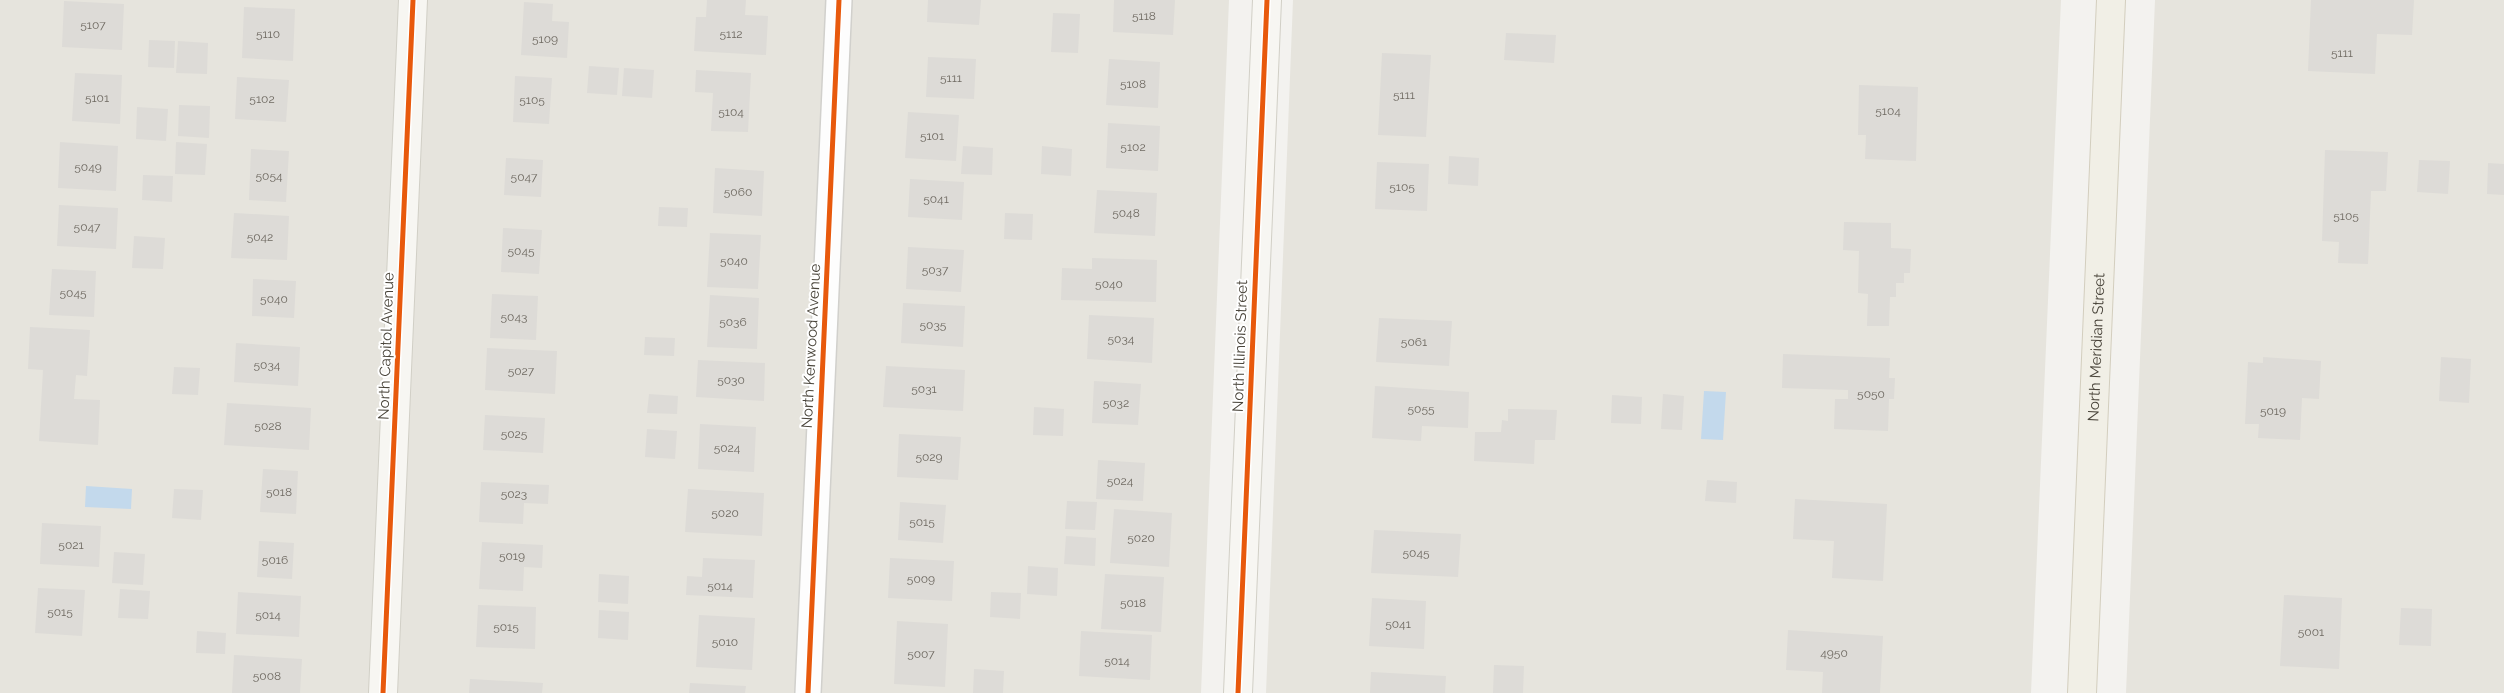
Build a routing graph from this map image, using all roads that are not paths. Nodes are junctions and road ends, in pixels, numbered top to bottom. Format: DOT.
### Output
graph roads {
  1 [pos="413,0"];
  2 [pos="839,0"];
  3 [pos="1267,0"];
  4 [pos="2111,0"];
  5 [pos="383,693"];
  6 [pos="808,693"];
  7 [pos="1238,693"];
  8 [pos="2082,693"];
  1 -- 5 [label="main road, North Capitol Avenue"];
  2 -- 6 [label="street, North Kenwood Avenue"];
  3 -- 7 [label="main road, North Illinois Street"];
  4 -- 8 [label="main road, North Meridian Street"];
}
